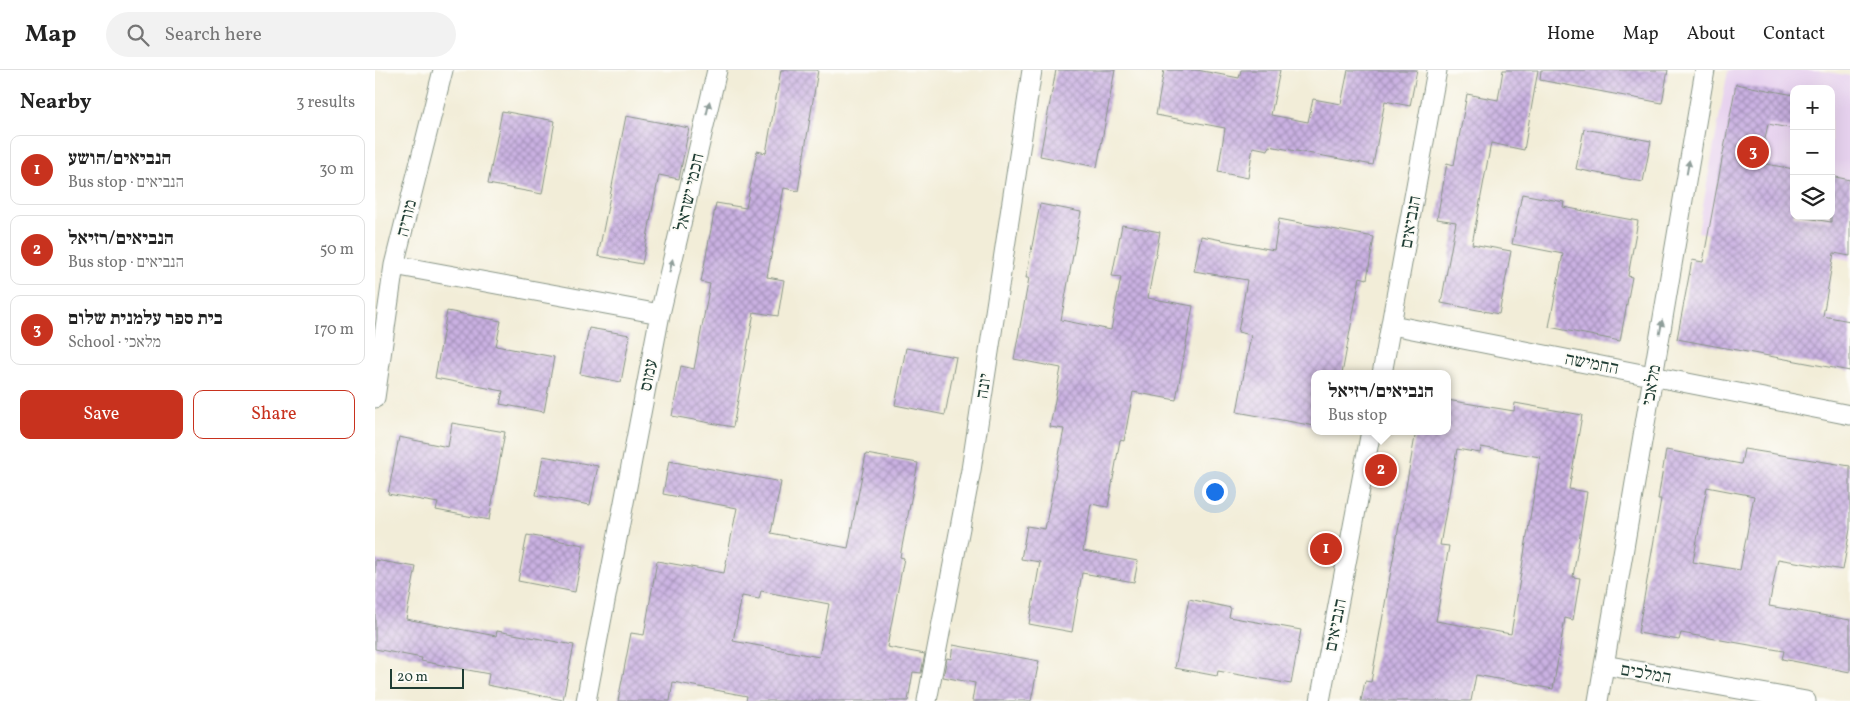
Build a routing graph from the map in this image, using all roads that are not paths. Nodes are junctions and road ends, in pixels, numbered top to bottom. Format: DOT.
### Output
graph roads {
  1 [pos="443,70"];
  2 [pos="717,70"];
  3 [pos="1032,70"];
  4 [pos="1437,70"];
  5 [pos="1705,70"];
  6 [pos="394,265"];
  7 [pos="660,314"];
  8 [pos="1392,325"];
  9 [pos="1383,370"];
  10 [pos="1652,375"];
  11 [pos="375,398"];
  12 [pos="1850,415"];
  13 [pos="1370,435"];
  14 [pos="1604,665"];
  15 [pos="585,701"];
  16 [pos="927,701"];
  17 [pos="1321,701"];
  18 [pos="1598,701"];
  19 [pos="1806,701"];
  1 -- 6 [label="street, מוריה"];
  7 -- 2 [label="street, חכמי ישראל, one-way"];
  3 -- 16 [label="street, יונה"];
  4 -- 8 [label="street, הנביאים"];
  10 -- 5 [label="street, מלאכי, one-way"];
  6 -- 7 [label="street"];
  6 -- 11 [label="street, מוריה"];
  7 -- 15 [label="street, עמוס"];
  8 -- 9 [label="street, הנביאים"];
  8 -- 10 [label="street, החמישה"];
  10 -- 12 [label="street, החמישה"];
  10 -- 14 [label="street, מלאכי"];
  13 -- 17 [label="street, הנביאים"];
  14 -- 18 [label="street, מלאכי"];
  14 -- 19 [label="street, המלכים"];
}
